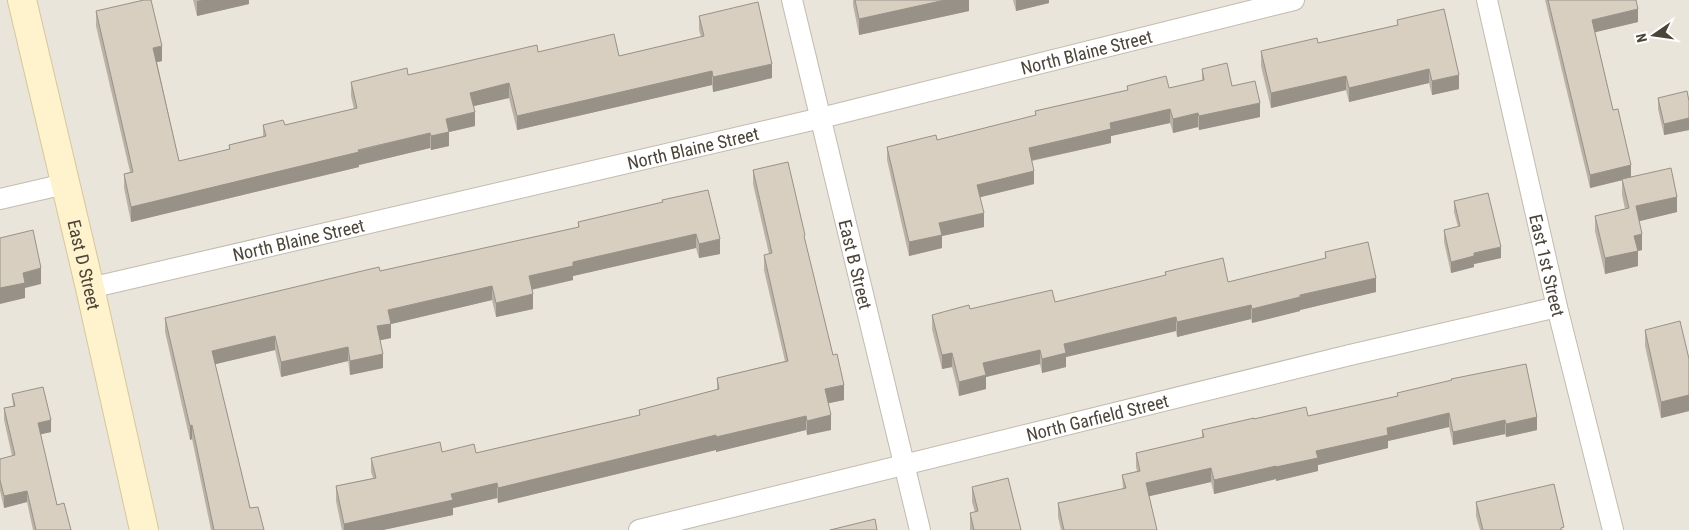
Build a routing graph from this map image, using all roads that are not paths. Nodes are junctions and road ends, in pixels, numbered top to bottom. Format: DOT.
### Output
graph roads {
  1 [pos="22,0"];
  2 [pos="792,0"];
  3 [pos="1294,0"];
  4 [pos="1487,0"];
  5 [pos="821,118"];
  6 [pos="65,184"];
  7 [pos="0,199"];
  8 [pos="90,288"];
  9 [pos="1557,307"];
  10 [pos="904,466"];
  11 [pos="144,530"];
  12 [pos="639,530"];
  13 [pos="920,530"];
  14 [pos="1613,530"];
  1 -- 6 [label="street, East D Street"];
  2 -- 5 [label="street, East B Street"];
  3 -- 5 [label="street, North Blaine Street"];
  4 -- 9 [label="street, East 1st Street"];
  5 -- 8 [label="street, North Blaine Street"];
  5 -- 10 [label="street, East B Street"];
  6 -- 7 [label="street"];
  6 -- 8 [label="street, East D Street"];
  8 -- 11 [label="street, East D Street"];
  9 -- 10 [label="street, North Garfield Street"];
  9 -- 14 [label="street, East 1st Street"];
  10 -- 12 [label="street, North Garfield Street"];
  10 -- 13 [label="street, East B Street"];
}
